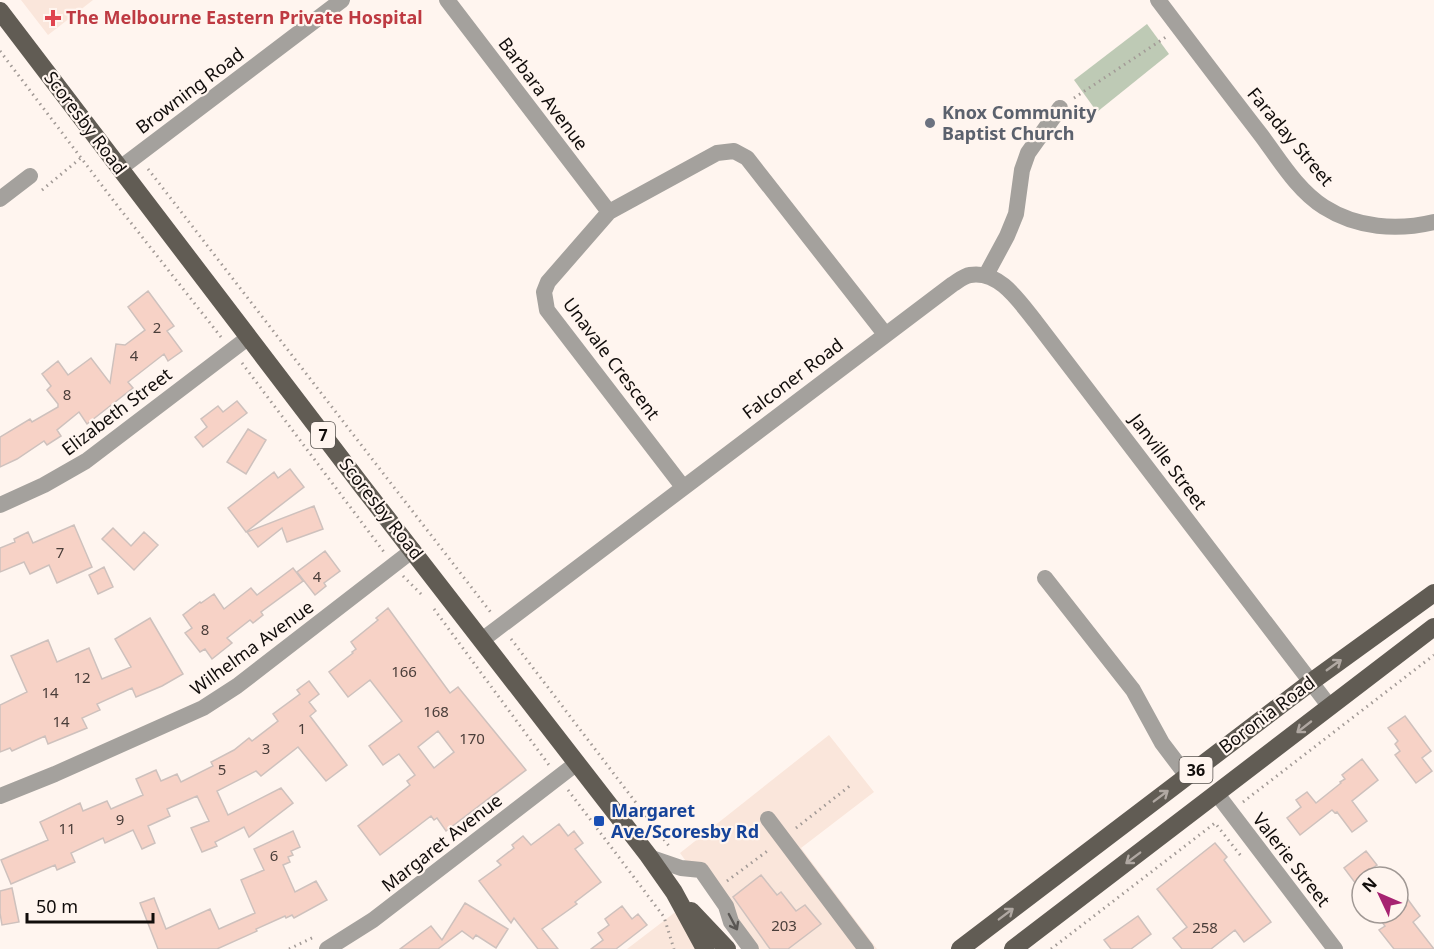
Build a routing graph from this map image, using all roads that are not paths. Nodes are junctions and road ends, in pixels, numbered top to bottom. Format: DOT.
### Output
graph roads {
  1 [pos="342,0"];
  2 [pos="447,0"];
  3 [pos="1158,0"];
  4 [pos="0,11"];
  5 [pos="1060,108"];
  6 [pos="119,169"];
  7 [pos="30,176"];
  8 [pos="0,199"];
  9 [pos="609,212"];
  10 [pos="1434,222"];
  11 [pos="986,275"];
  12 [pos="885,334"];
  13 [pos="249,338"];
  14 [pos="683,487"];
  15 [pos="0,505"];
  16 [pos="413,550"];
  17 [pos="1045,578"];
  18 [pos="1434,593"];
  19 [pos="1434,627"];
  20 [pos="482,640"];
  21 [pos="1311,682"];
  22 [pos="1330,707"];
  23 [pos="577,763"];
  24 [pos="1186,776"];
  25 [pos="1216,795"];
  26 [pos="0,796"];
  27 [pos="768,819"];
  28 [pos="649,857"];
  29 [pos="674,892"];
  30 [pos="327,949"];
  31 [pos="705,949"];
  32 [pos="727,949"];
  33 [pos="752,949"];
  34 [pos="866,949"];
  35 [pos="960,949"];
  36 [pos="1013,949"];
  37 [pos="1335,949"];
  1 -- 6 [label="street, Browning Road"];
  2 -- 9 [label="street, Barbara Avenue"];
  3 -- 10 [label="street, Faraday Street"];
  4 -- 6 [label="main road, Scoresby Road / 7"];
  5 -- 11 [label="street"];
  6 -- 13 [label="main road, Scoresby Road / 7"];
  7 -- 8 [label="street"];
  9 -- 12 [label="street, Unavale Crescent"];
  9 -- 14 [label="street, Unavale Crescent"];
  11 -- 12 [label="street, Falconer Road"];
  11 -- 21 [label="street, Janville Street"];
  12 -- 14 [label="street, Falconer Road"];
  13 -- 15 [label="street, Elizabeth Street"];
  13 -- 16 [label="main road, Scoresby Road / 7"];
  14 -- 20 [label="street, Falconer Road"];
  16 -- 20 [label="main road, Scoresby Road / 7"];
  16 -- 26 [label="street, Wilhelma Avenue"];
  17 -- 24 [label="street"];
  21 -- 18 [label="main road, Boronia Road / 36, one-way"];
  19 -- 22 [label="main road, Boronia Road / 36"];
  20 -- 23 [label="main road, Scoresby Road / 7"];
  21 -- 22 [label="street, Janville Street"];
  21 -- 24 [label="main road, Boronia Road / 36"];
  22 -- 25 [label="main road, Boronia Road / 36, one-way"];
  23 -- 28 [label="main road, Scoresby Road / 7"];
  23 -- 30 [label="street, Margaret Avenue"];
  35 -- 24 [label="main road, Boronia Road / 36, one-way"];
  25 -- 36 [label="main road, Boronia Road / 36, one-way"];
  25 -- 37 [label="street, Valerie Street"];
  27 -- 34 [label="street"];
  28 -- 29 [label="main road, Scoresby Road / 7"];
  28 -- 33 [label="street, one-way"];
  29 -- 31 [label="main road, Scoresby Road / 7"];
  29 -- 32 [label="main road, Scoresby Road / 7"];
}
